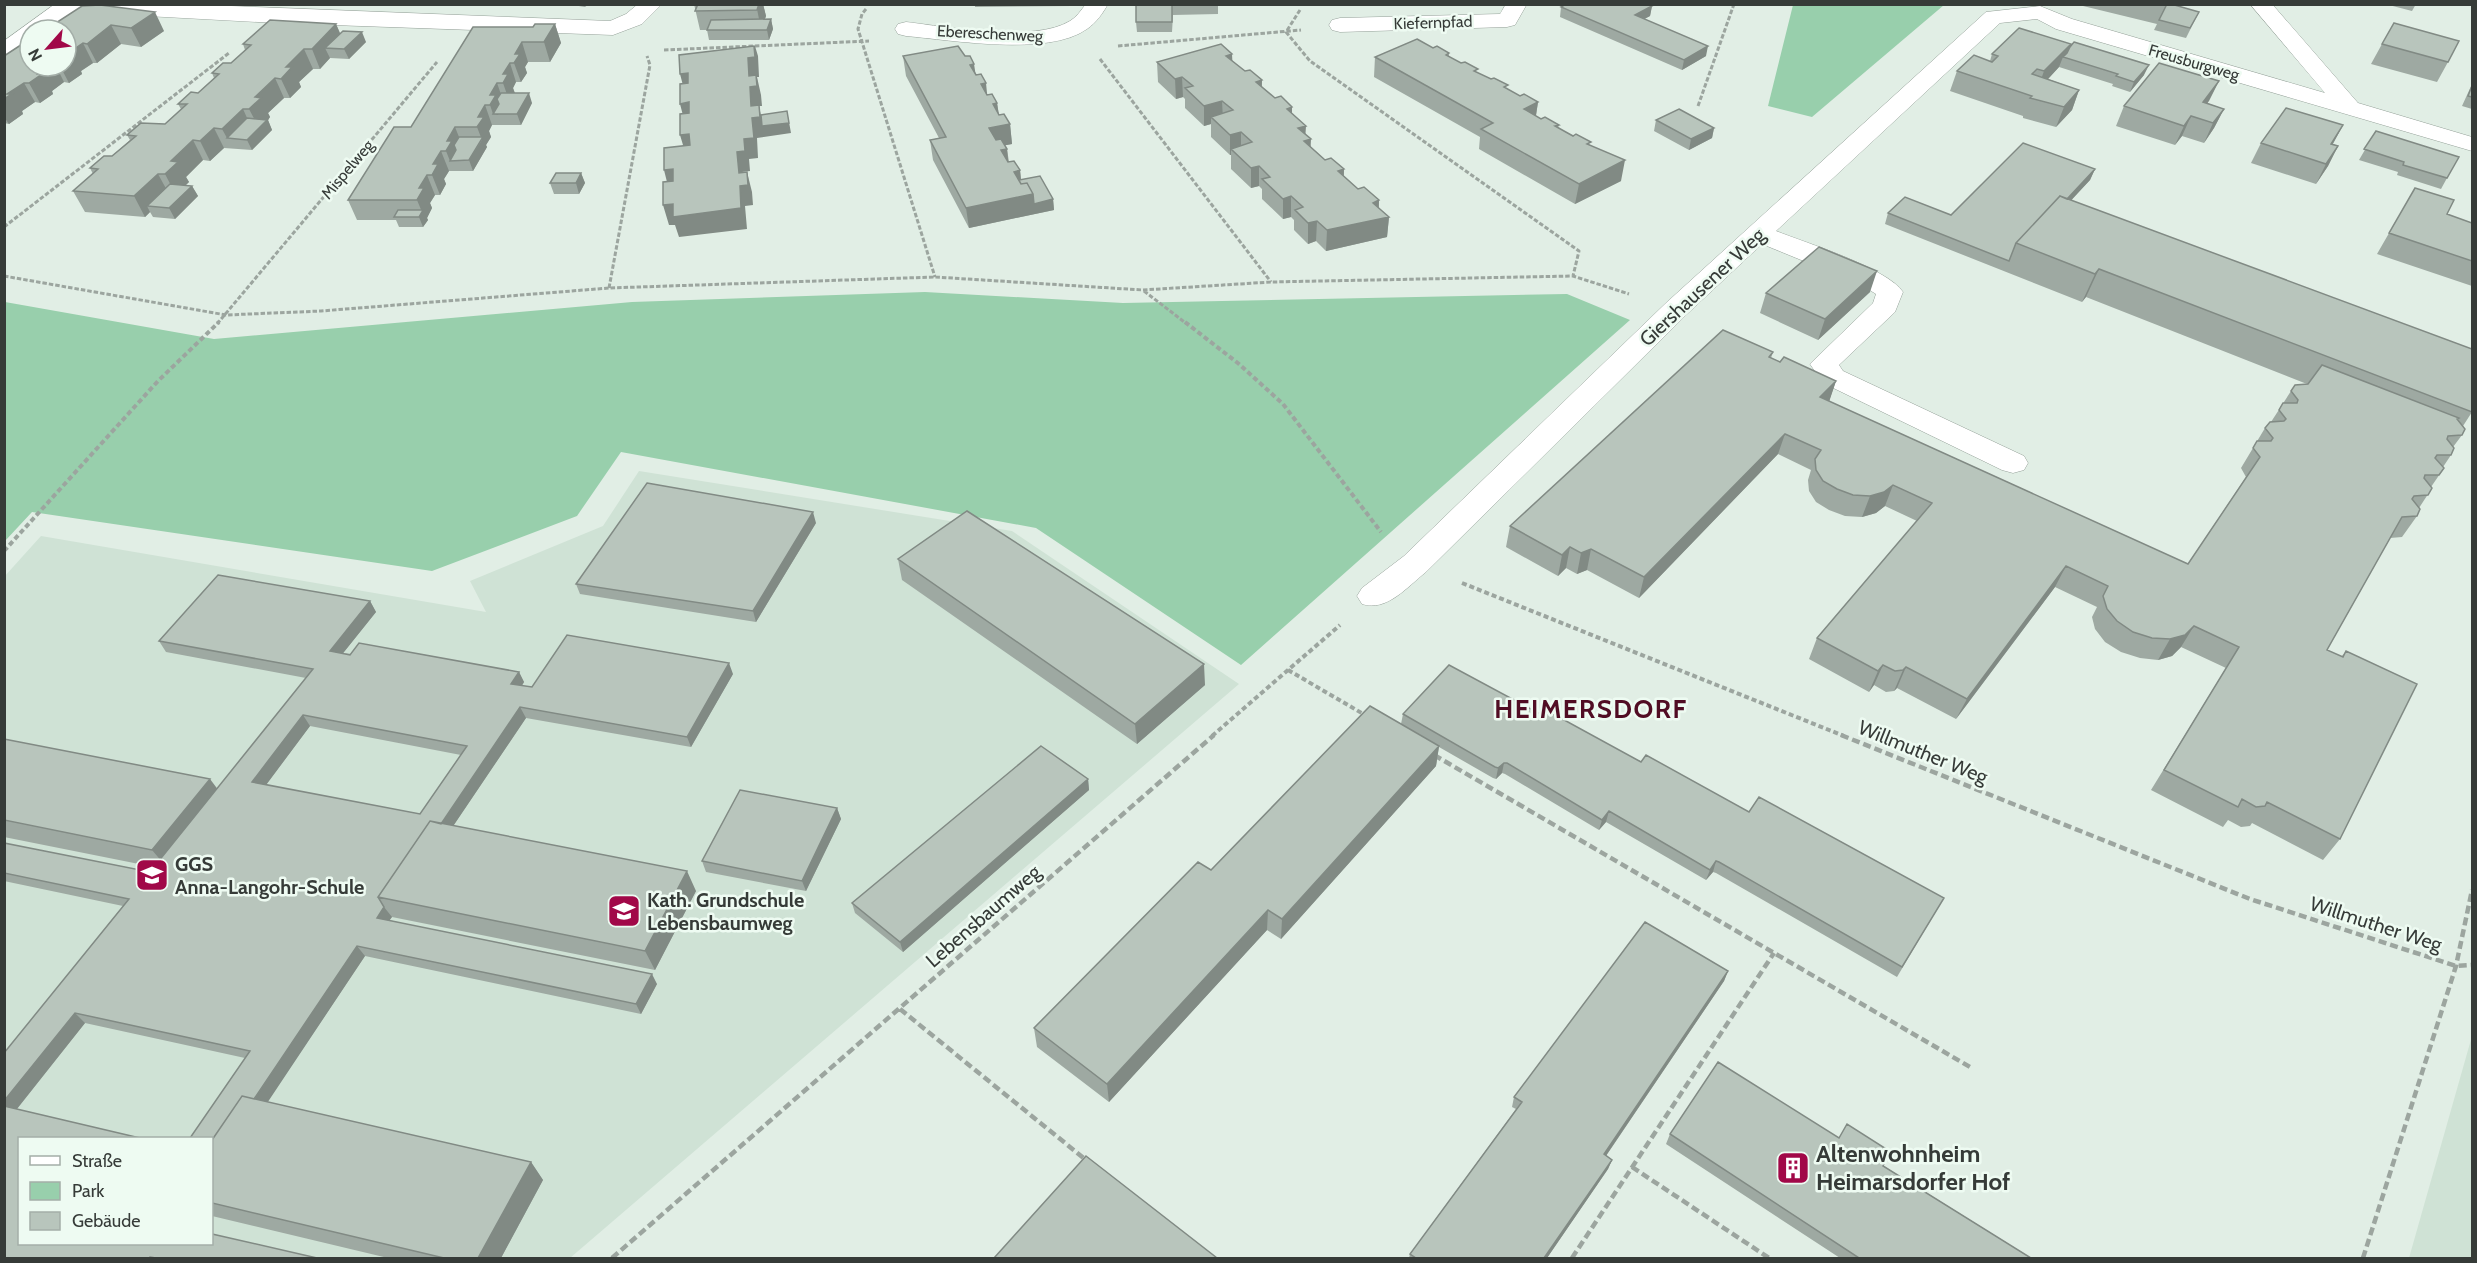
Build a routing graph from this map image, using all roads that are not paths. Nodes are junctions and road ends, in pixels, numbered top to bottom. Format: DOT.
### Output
graph roads {
  1 [pos="652,4"];
  2 [pos="1098,4"];
  3 [pos="1517,4"];
  4 [pos="2260,4"];
  5 [pos="68,5"];
  6 [pos="2039,8"];
  7 [pos="50,18"];
  8 [pos="1340,25"];
  9 [pos="906,29"];
  10 [pos="18,41"];
  11 [pos="4,51"];
  12 [pos="2349,107"];
  13 [pos="2472,144"];
  14 [pos="1759,233"];
  15 [pos="2013,463"];
  16 [pos="1373,596"];
  1 -- 5 [label="street"];
  2 -- 9 [label="street, Ebereschenweg"];
  3 -- 8 [label="street, Kiefernpfad"];
  4 -- 12 [label="street"];
  5 -- 7 [label="street"];
  6 -- 12 [label="street, Freusburgweg"];
  6 -- 14 [label="street, Giershausener Weg"];
  10 -- 11 [label="street"];
  12 -- 13 [label="street, Freusburgweg"];
  14 -- 15 [label="street"];
  14 -- 16 [label="street, Giershausener Weg"];
}
